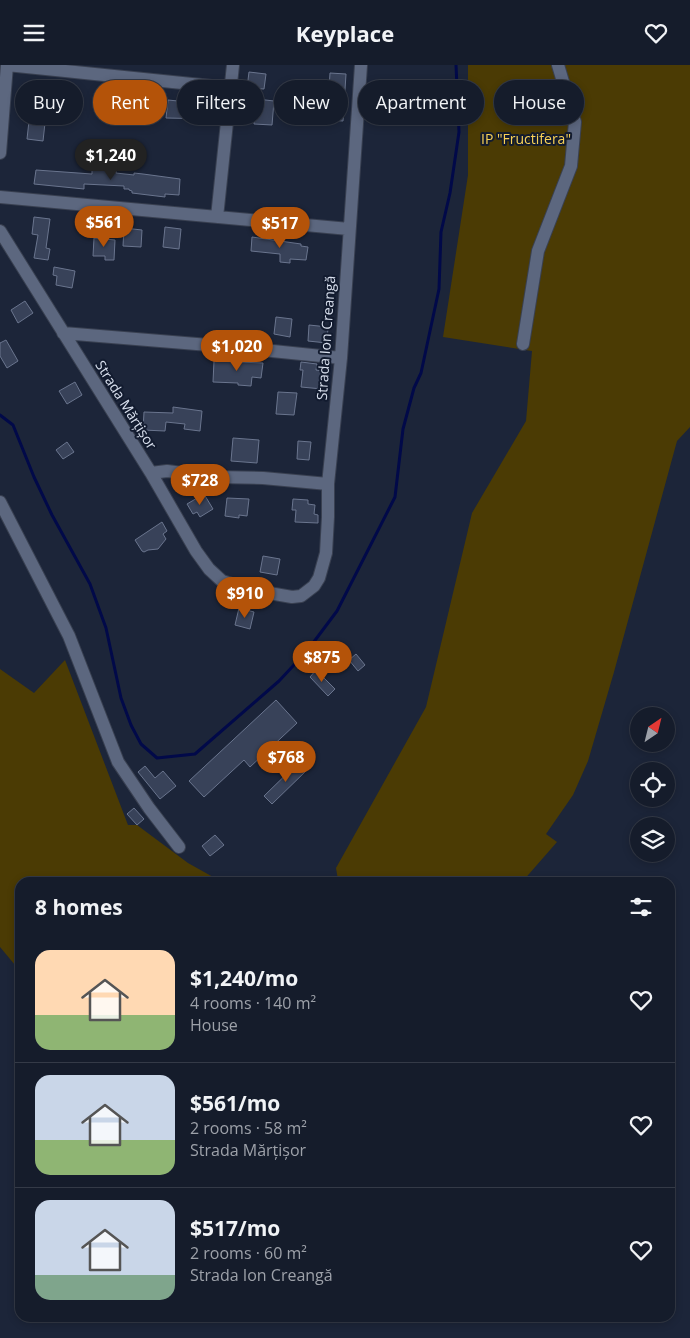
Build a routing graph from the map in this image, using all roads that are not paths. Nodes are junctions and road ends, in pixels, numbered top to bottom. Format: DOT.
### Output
graph roads {
  1 [pos="7,65"];
  2 [pos="233,65"];
  3 [pos="361,65"];
  4 [pos="558,65"];
  5 [pos="232,80"];
  6 [pos="177,82"];
  7 [pos="227,125"];
  8 [pos="0,153"];
  9 [pos="0,197"];
  10 [pos="217,217"];
  11 [pos="349,229"];
  12 [pos="0,231"];
  13 [pos="63,333"];
  14 [pos="524,344"];
  15 [pos="341,358"];
  16 [pos="151,473"];
  17 [pos="328,484"];
  18 [pos="0,502"];
  19 [pos="326,553"];
  20 [pos="179,847"];
  1 -- 6 [label="street"];
  1 -- 8 [label="street"];
  2 -- 5 [label="street"];
  3 -- 11 [label="street, Strada Ion Creangă"];
  4 -- 14 [label="street"];
  7 -- 10 [label="street"];
  9 -- 10 [label="street"];
  10 -- 11 [label="street"];
  11 -- 15 [label="street, Strada Ion Creangă"];
  12 -- 13 [label="street, Strada Mărțișor"];
  13 -- 15 [label="street"];
  13 -- 16 [label="street, Strada Mărțișor"];
  15 -- 17 [label="street, Strada Ion Creangă"];
  16 -- 17 [label="street"];
  16 -- 19 [label="street, Strada Mărțișor"];
  17 -- 19 [label="street, Strada Ion Creangă"];
  18 -- 20 [label="street"];
}
